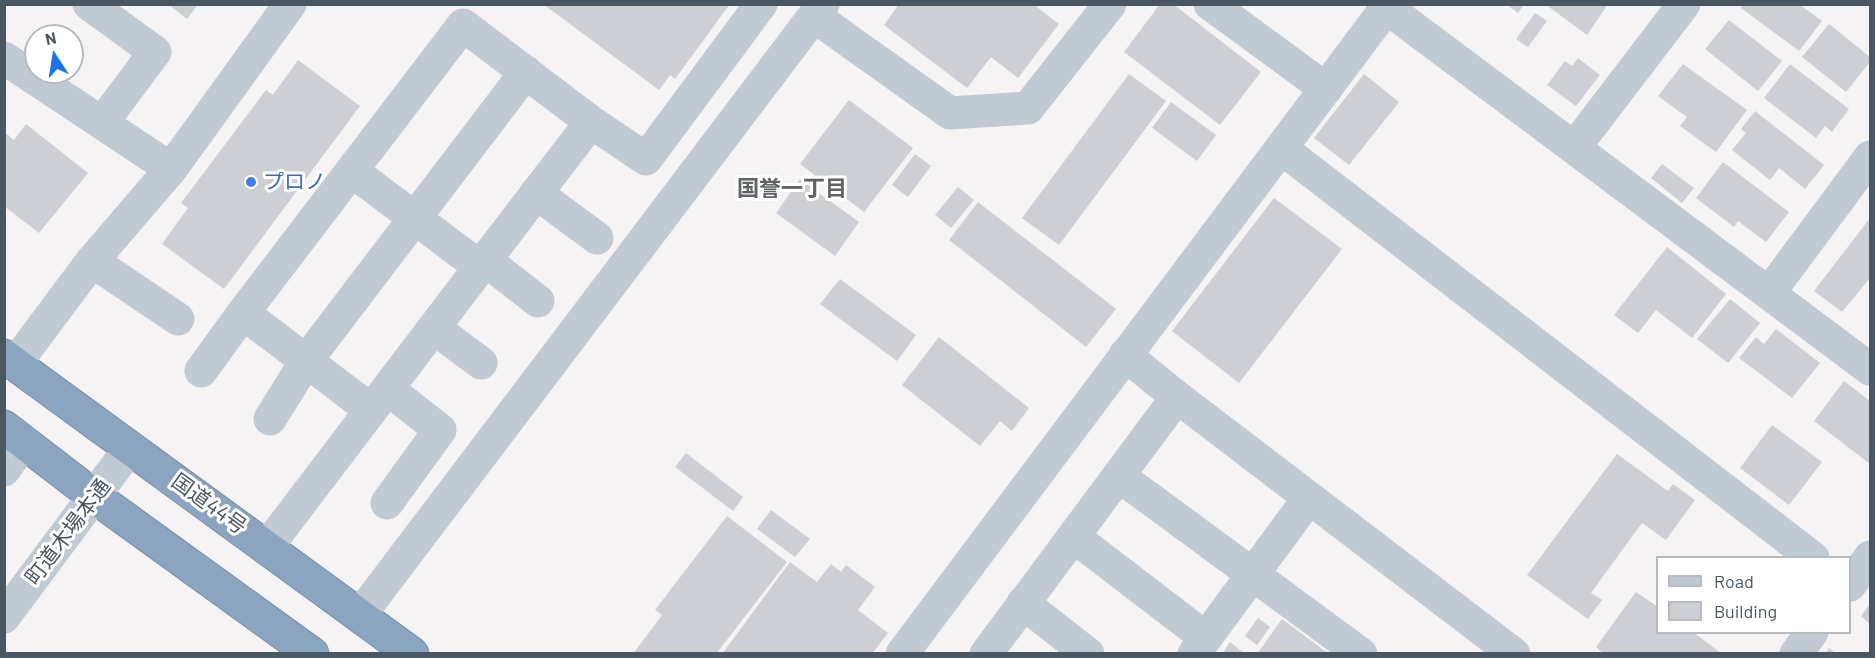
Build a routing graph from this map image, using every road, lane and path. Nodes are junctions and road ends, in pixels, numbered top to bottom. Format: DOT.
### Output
graph roads {
  1 [pos="89,4"];
  2 [pos="290,4"];
  3 [pos="761,4"];
  4 [pos="1110,4"];
  5 [pos="1210,4"];
  6 [pos="1684,4"];
  7 [pos="1388,6"];
  8 [pos="818,10"];
  9 [pos="4,58"];
  10 [pos="526,72"];
  11 [pos="1326,89"];
  12 [pos="591,122"];
  13 [pos="102,123"];
  14 [pos="1281,148"];
  15 [pos="1574,148"];
  16 [pos="1870,157"];
  17 [pos="171,169"];
  18 [pos="352,171"];
  19 [pos="536,193"];
  20 [pos="415,218"];
  21 [pos="597,238"];
  22 [pos="92,261"];
  23 [pos="483,264"];
  24 [pos="1769,293"];
  25 [pos="538,301"];
  26 [pos="243,313"];
  27 [pos="178,319"];
  28 [pos="434,328"];
  29 [pos="1125,355"];
  30 [pos="10,360"];
  31 [pos="306,361"];
  32 [pos="481,363"];
  33 [pos="1870,369"];
  34 [pos="201,371"];
  35 [pos="1177,397"];
  36 [pos="380,399"];
  37 [pos="270,419"];
  38 [pos="14,434"];
  39 [pos="130,448"];
  40 [pos="4,470"];
  41 [pos="1119,476"];
  42 [pos="95,497"];
  43 [pos="1309,498"];
  44 [pos="387,503"];
  45 [pos="1074,537"];
  46 [pos="267,547"];
  47 [pos="1810,556"];
  48 [pos="1870,557"];
  49 [pos="1254,573"];
  50 [pos="1851,584"];
  51 [pos="1023,603"];
  52 [pos="360,615"];
  53 [pos="4,617"];
  54 [pos="1811,634"];
  55 [pos="1200,646"];
  56 [pos="312,654"];
  57 [pos="412,654"];
  58 [pos="902,654"];
  59 [pos="986,654"];
  60 [pos="1088,654"];
  61 [pos="1361,654"];
  62 [pos="1514,654"];
  63 [pos="1796,654"];
  1 -- 13 [label="street"];
  2 -- 17 [label="street"];
  3 -- 12 [label="street"];
  4 -- 8 [label="street"];
  5 -- 11 [label="street"];
  6 -- 15 [label="street"];
  7 -- 11 [label="street"];
  7 -- 15 [label="street"];
  8 -- 52 [label="street"];
  9 -- 13 [label="street"];
  10 -- 12 [label="street"];
  10 -- 18 [label="street"];
  10 -- 20 [label="street"];
  11 -- 14 [label="street"];
  12 -- 19 [label="street"];
  13 -- 17 [label="street"];
  14 -- 29 [label="street"];
  14 -- 47 [label="street"];
  15 -- 24 [label="street"];
  16 -- 24 [label="street"];
  17 -- 22 [label="street"];
  18 -- 20 [label="street"];
  18 -- 26 [label="street"];
  19 -- 21 [label="street"];
  19 -- 23 [label="street"];
  20 -- 23 [label="street"];
  20 -- 31 [label="street"];
  22 -- 27 [label="street"];
  22 -- 30 [label="street"];
  23 -- 25 [label="street"];
  23 -- 28 [label="street"];
  24 -- 33 [label="street"];
  26 -- 31 [label="street"];
  26 -- 34 [label="street"];
  28 -- 32 [label="street"];
  28 -- 36 [label="street"];
  29 -- 35 [label="street"];
  29 -- 58 [label="street"];
  30 -- 39 [label="highway, 国道44号"];
  31 -- 36 [label="street"];
  31 -- 37 [label="street"];
  35 -- 41 [label="street"];
  35 -- 43 [label="street"];
  36 -- 44 [label="street"];
  36 -- 46 [label="street"];
  38 -- 40 [label="street"];
  38 -- 42 [label="highway"];
  39 -- 42 [label="street, 町道木場本通"];
  39 -- 46 [label="highway, 国道44号"];
  41 -- 45 [label="street"];
  41 -- 49 [label="street"];
  42 -- 53 [label="street, 町道木場本通"];
  42 -- 56 [label="highway"];
  43 -- 49 [label="street"];
  43 -- 62 [label="street"];
  45 -- 51 [label="street"];
  45 -- 55 [label="street"];
  46 -- 52 [label="highway, 国道44号"];
  48 -- 50 [label="street"];
  49 -- 55 [label="street"];
  49 -- 61 [label="street"];
  51 -- 59 [label="street"];
  51 -- 60 [label="street"];
  52 -- 57 [label="highway, 国道44号"];
  54 -- 63 [label="street"];
}
